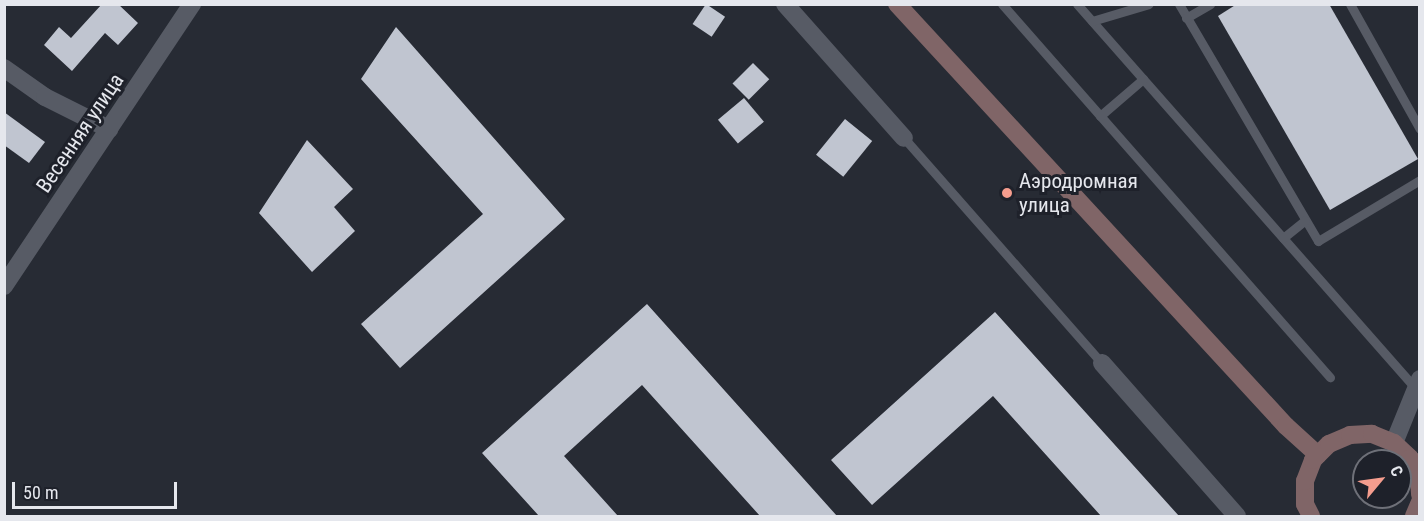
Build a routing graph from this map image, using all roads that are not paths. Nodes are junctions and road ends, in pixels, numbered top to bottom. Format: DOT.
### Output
graph roads {
  1 [pos="192,4"];
  2 [pos="785,4"];
  3 [pos="897,4"];
  4 [pos="1002,4"];
  5 [pos="1077,4"];
  6 [pos="1149,4"];
  7 [pos="1179,4"];
  8 [pos="1210,4"];
  9 [pos="1350,4"];
  10 [pos="1186,18"];
  11 [pos="1092,21"];
  12 [pos="4,68"];
  13 [pos="1143,79"];
  14 [pos="1100,116"];
  15 [pos="109,129"];
  16 [pos="1419,129"];
  17 [pos="904,138"];
  18 [pos="1419,180"];
  19 [pos="1305,220"];
  20 [pos="1283,238"];
  21 [pos="4,286"];
  22 [pos="1102,363"];
  23 [pos="1329,378"];
  24 [pos="1418,387"];
  25 [pos="1394,443"];
  26 [pos="1318,455"];
  27 [pos="1419,495"];
  28 [pos="1419,502"];
  29 [pos="1237,516"];
  30 [pos="1311,516"];
  31 [pos="1414,516"];
  1 -- 15 [label="street, Весенняя улица"];
  2 -- 17 [label="street"];
  3 -- 26 [label="street"];
  4 -- 14 [label="lane"];
  5 -- 11 [label="lane"];
  6 -- 11 [label="lane"];
  7 -- 10 [label="lane"];
  8 -- 10 [label="lane"];
  9 -- 16 [label="lane"];
  10 -- 19 [label="lane"];
  11 -- 13 [label="lane"];
  12 -- 15 [label="street"];
  13 -- 14 [label="lane"];
  13 -- 20 [label="lane"];
  14 -- 23 [label="lane"];
  15 -- 21 [label="street, Весенняя улица"];
  17 -- 22 [label="lane"];
  18 -- 19 [label="lane"];
  19 -- 20 [label="lane"];
  20 -- 24 [label="lane"];
  22 -- 29 [label="street"];
  24 -- 25 [label="street"];
  25 -- 26 [label="street"];
  25 -- 27 [label="street"];
  26 -- 30 [label="street"];
  28 -- 31 [label="street"];
}
